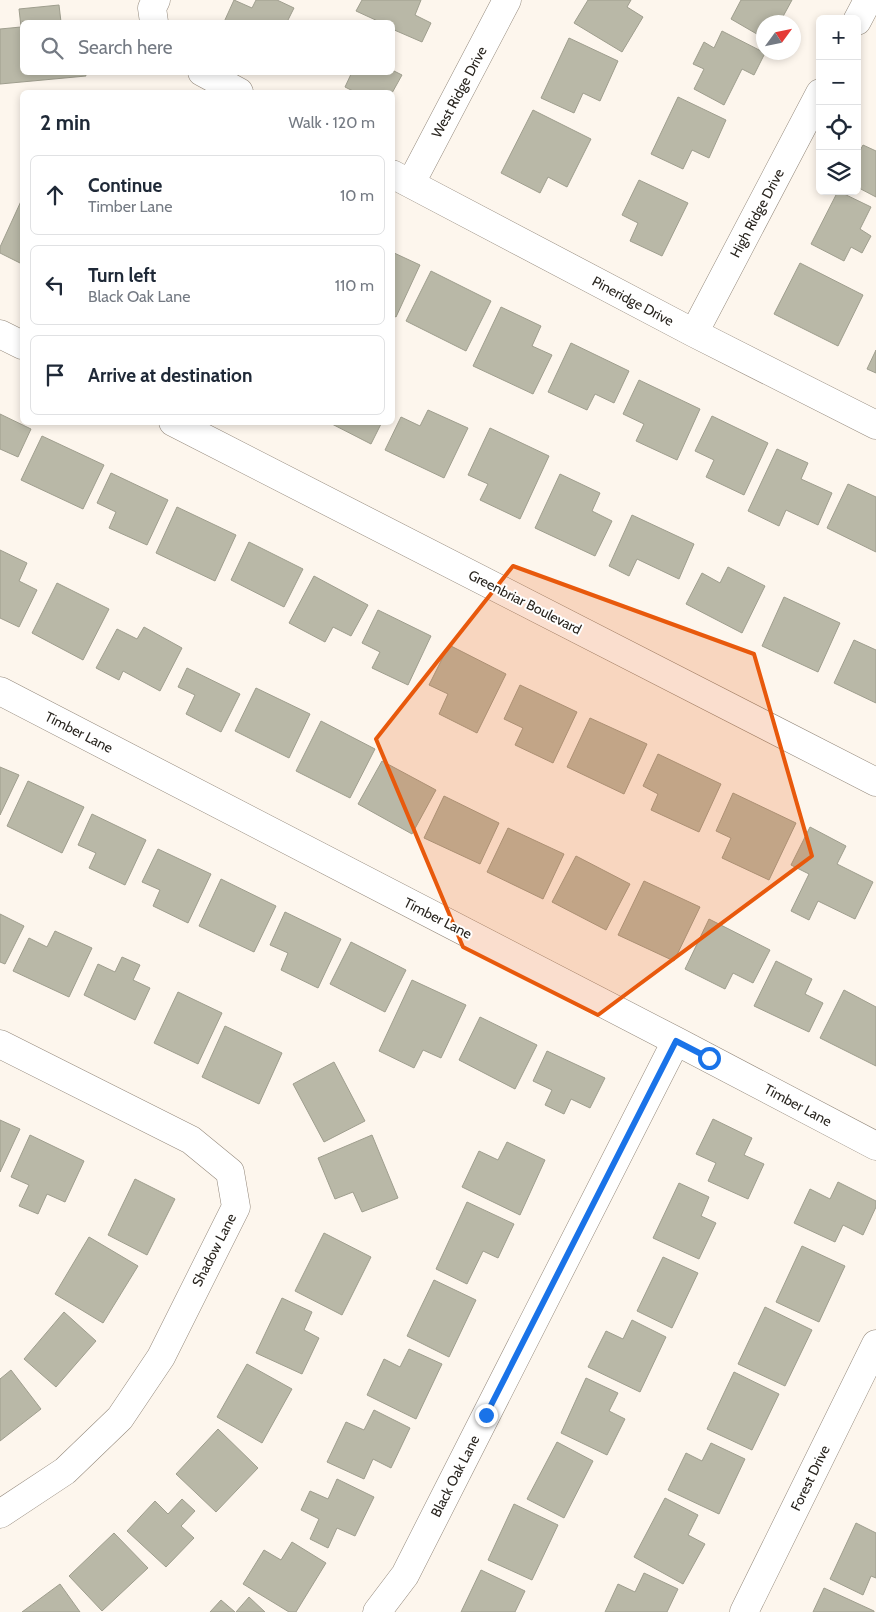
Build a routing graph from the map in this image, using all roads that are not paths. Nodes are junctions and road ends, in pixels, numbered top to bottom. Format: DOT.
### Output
graph roads {
  1 [pos="156,0"];
  2 [pos="507,0"];
  3 [pos="868,0"];
  4 [pos="860,15"];
  5 [pos="154,20"];
  6 [pos="208,75"];
  7 [pos="235,90"];
  8 [pos="816,101"];
  9 [pos="402,179"];
  10 [pos="694,333"];
  11 [pos="0,334"];
  12 [pos="20,345"];
  13 [pos="179,425"];
  14 [pos="876,425"];
  15 [pos="0,691"];
  16 [pos="876,782"];
  17 [pos="676,1041"];
  18 [pos="0,1044"];
  19 [pos="876,1146"];
  20 [pos="876,1344"];
  21 [pos="0,1514"];
  22 [pos="377,1612"];
  23 [pos="744,1612"];
  1 -- 5 [label="street"];
  2 -- 9 [label="street, West Ridge Drive"];
  3 -- 4 [label="street"];
  6 -- 7 [label="street"];
  8 -- 10 [label="street, High Ridge Drive"];
  9 -- 10 [label="street, Pineridge Drive"];
  10 -- 14 [label="street, Pineridge Drive"];
  11 -- 12 [label="street"];
  13 -- 16 [label="street, Greenbriar Boulevard"];
  15 -- 17 [label="street, Timber Lane"];
  17 -- 19 [label="street, Timber Lane"];
  17 -- 22 [label="street, Black Oak Lane"];
  18 -- 21 [label="street, Shadow Lane"];
  20 -- 23 [label="street, Forest Drive"];
}
